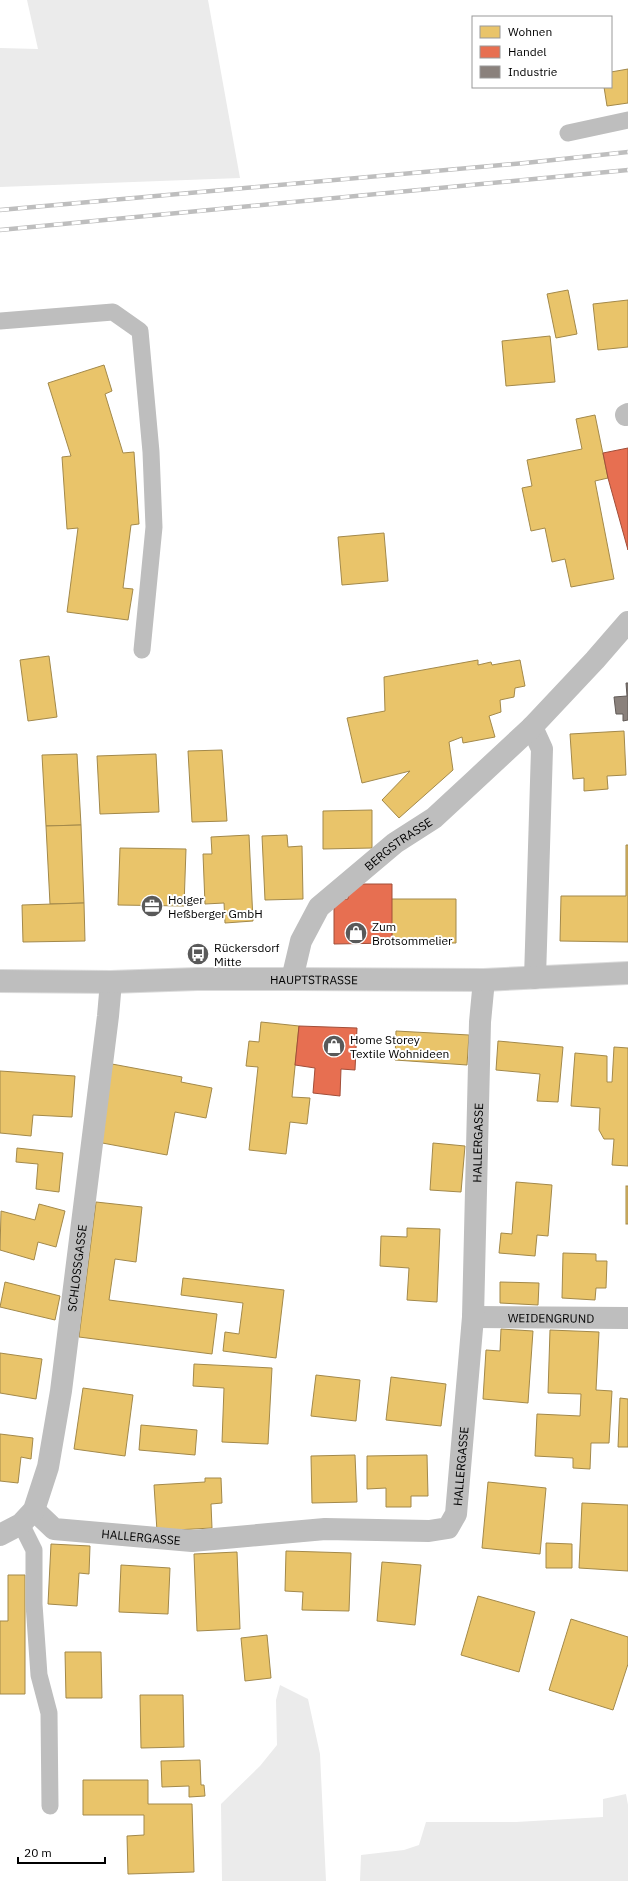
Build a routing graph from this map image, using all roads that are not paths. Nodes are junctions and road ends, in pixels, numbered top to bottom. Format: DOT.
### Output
graph roads {
  1 [pos="628,120"];
  2 [pos="568,133"];
  3 [pos="0,321"];
  4 [pos="628,622"];
  5 [pos="142,650"];
  6 [pos="532,727"];
  7 [pos="628,973"];
  8 [pos="292,978"];
  9 [pos="534,978"];
  10 [pos="484,980"];
  11 [pos="0,982"];
  12 [pos="111,982"];
  13 [pos="473,1317"];
  14 [pos="628,1318"];
  15 [pos="28,1517"];
  16 [pos="0,1535"];
  17 [pos="50,1806"];
  1 -- 2 [label="lane"];
  3 -- 5 [label="lane"];
  4 -- 6 [label="street, BERGSTRASSE"];
  6 -- 8 [label="street, BERGSTRASSE"];
  6 -- 9 [label="street"];
  7 -- 9 [label="street, HAUPTSTRASSE"];
  8 -- 10 [label="street, HAUPTSTRASSE"];
  8 -- 12 [label="street, HAUPTSTRASSE"];
  9 -- 10 [label="street, HAUPTSTRASSE"];
  10 -- 13 [label="street, HALLERGASSE"];
  11 -- 12 [label="street, HAUPTSTRASSE"];
  12 -- 15 [label="street, SCHLOSSGASSE"];
  13 -- 14 [label="street, WEIDENGRUND"];
  13 -- 15 [label="street, HALLERGASSE"];
  15 -- 16 [label="street"];
  15 -- 17 [label="lane"];
}
